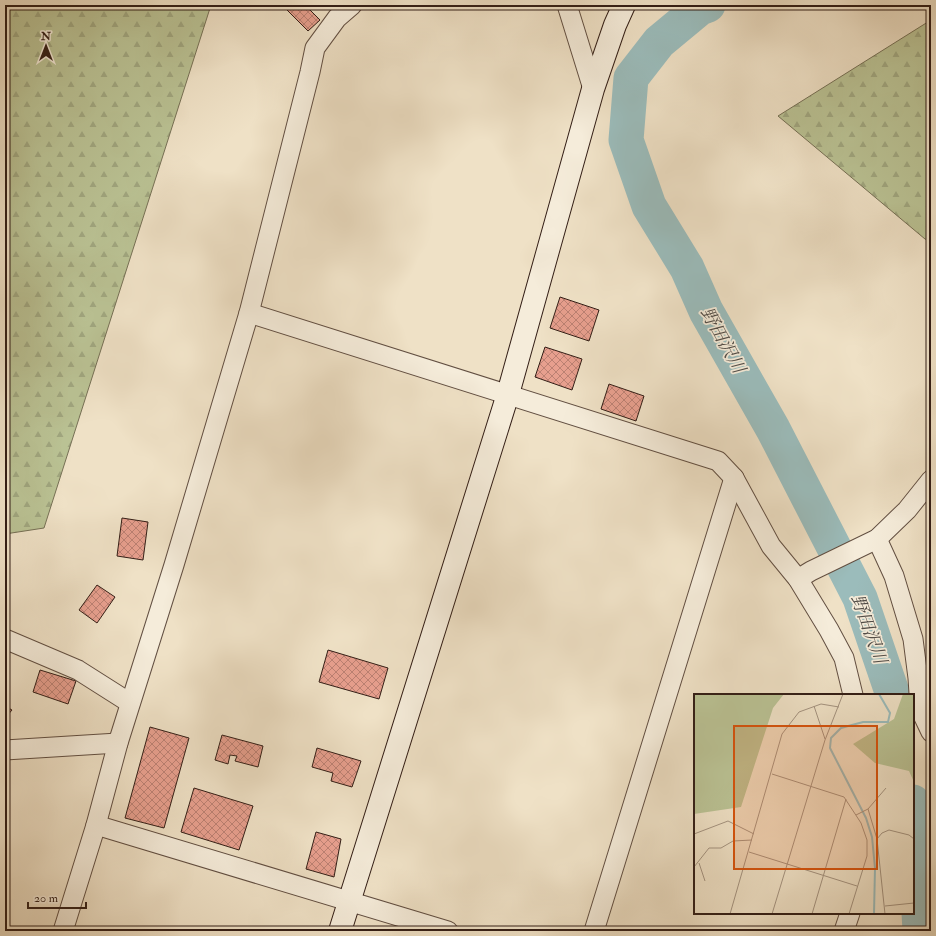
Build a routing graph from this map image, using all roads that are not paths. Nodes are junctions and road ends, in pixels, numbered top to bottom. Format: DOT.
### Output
graph roads {
  1 [pos="352,5"];
  2 [pos="567,5"];
  3 [pos="624,5"];
  4 [pos="593,89"];
  5 [pos="249,313"];
  6 [pos="508,394"];
  7 [pos="734,478"];
  8 [pos="931,480"];
  9 [pos="871,542"];
  10 [pos="805,575"];
  11 [pos="5,639"];
  12 [pos="853,694"];
  13 [pos="130,703"];
  14 [pos="931,732"];
  15 [pos="118,743"];
  16 [pos="5,750"];
  17 [pos="96,825"];
  18 [pos="350,902"];
  19 [pos="850,914"];
  20 [pos="63,931"];
  21 [pos="340,931"];
  22 [pos="448,931"];
  23 [pos="594,931"];
  24 [pos="844,931"];
  1 -- 5 [label="street"];
  2 -- 4 [label="street"];
  3 -- 4 [label="street"];
  4 -- 6 [label="street"];
  5 -- 6 [label="street"];
  5 -- 13 [label="street"];
  6 -- 7 [label="street"];
  6 -- 18 [label="street"];
  7 -- 10 [label="street"];
  7 -- 23 [label="street"];
  8 -- 9 [label="street"];
  9 -- 10 [label="street"];
  9 -- 14 [label="street"];
  10 -- 12 [label="street"];
  11 -- 13 [label="street"];
  13 -- 15 [label="street"];
  15 -- 16 [label="street"];
  15 -- 17 [label="street"];
  17 -- 18 [label="street"];
  17 -- 20 [label="street"];
  18 -- 21 [label="street"];
  18 -- 22 [label="street"];
  19 -- 24 [label="street"];
}
